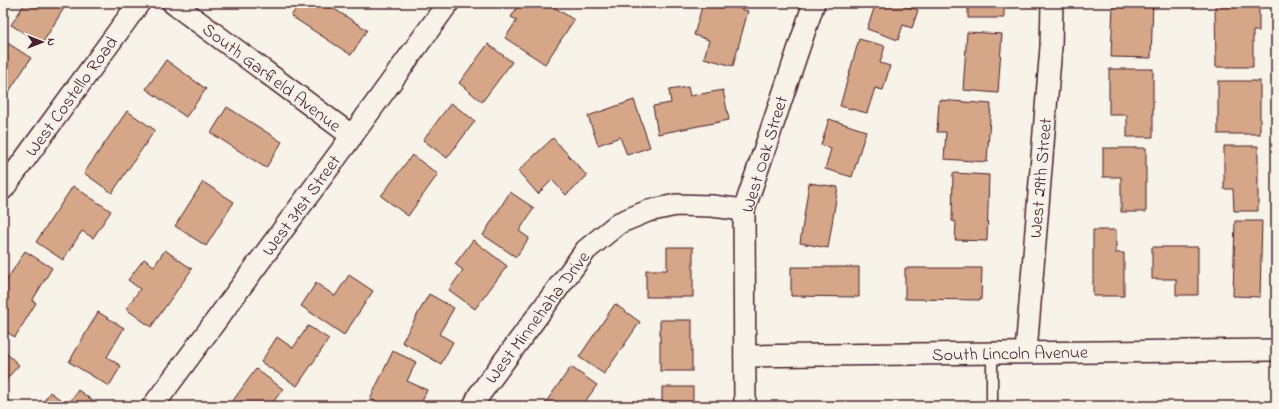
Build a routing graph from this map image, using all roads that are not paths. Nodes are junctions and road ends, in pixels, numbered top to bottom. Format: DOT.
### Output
graph roads {
  1 [pos="139,3"];
  2 [pos="173,3"];
  3 [pos="448,3"];
  4 [pos="814,3"];
  5 [pos="1052,3"];
  6 [pos="352,136"];
  7 [pos="10,166"];
  8 [pos="3,189"];
  9 [pos="744,210"];
  10 [pos="1276,350"];
  11 [pos="1026,352"];
  12 [pos="992,353"];
  13 [pos="745,356"];
  14 [pos="153,406"];
  15 [pos="474,406"];
  16 [pos="745,406"];
  17 [pos="992,406"];
  1 -- 7 [label="street, West Costello Road"];
  2 -- 6 [label="street, South Garfield Avenue"];
  3 -- 6 [label="street, West 31st Street"];
  4 -- 9 [label="street, West Oak Street"];
  5 -- 11 [label="street, West 29th Street"];
  6 -- 14 [label="street, West 31st Street"];
  7 -- 8 [label="street, West Costello Road"];
  9 -- 13 [label="street, West Oak Street"];
  9 -- 15 [label="street, West Minnehaha Drive"];
  10 -- 11 [label="street, South Lincoln Avenue"];
  11 -- 12 [label="street, South Lincoln Avenue"];
  12 -- 13 [label="street, South Lincoln Avenue"];
  12 -- 17 [label="lane"];
  13 -- 16 [label="street, West Oak Street"];
}
